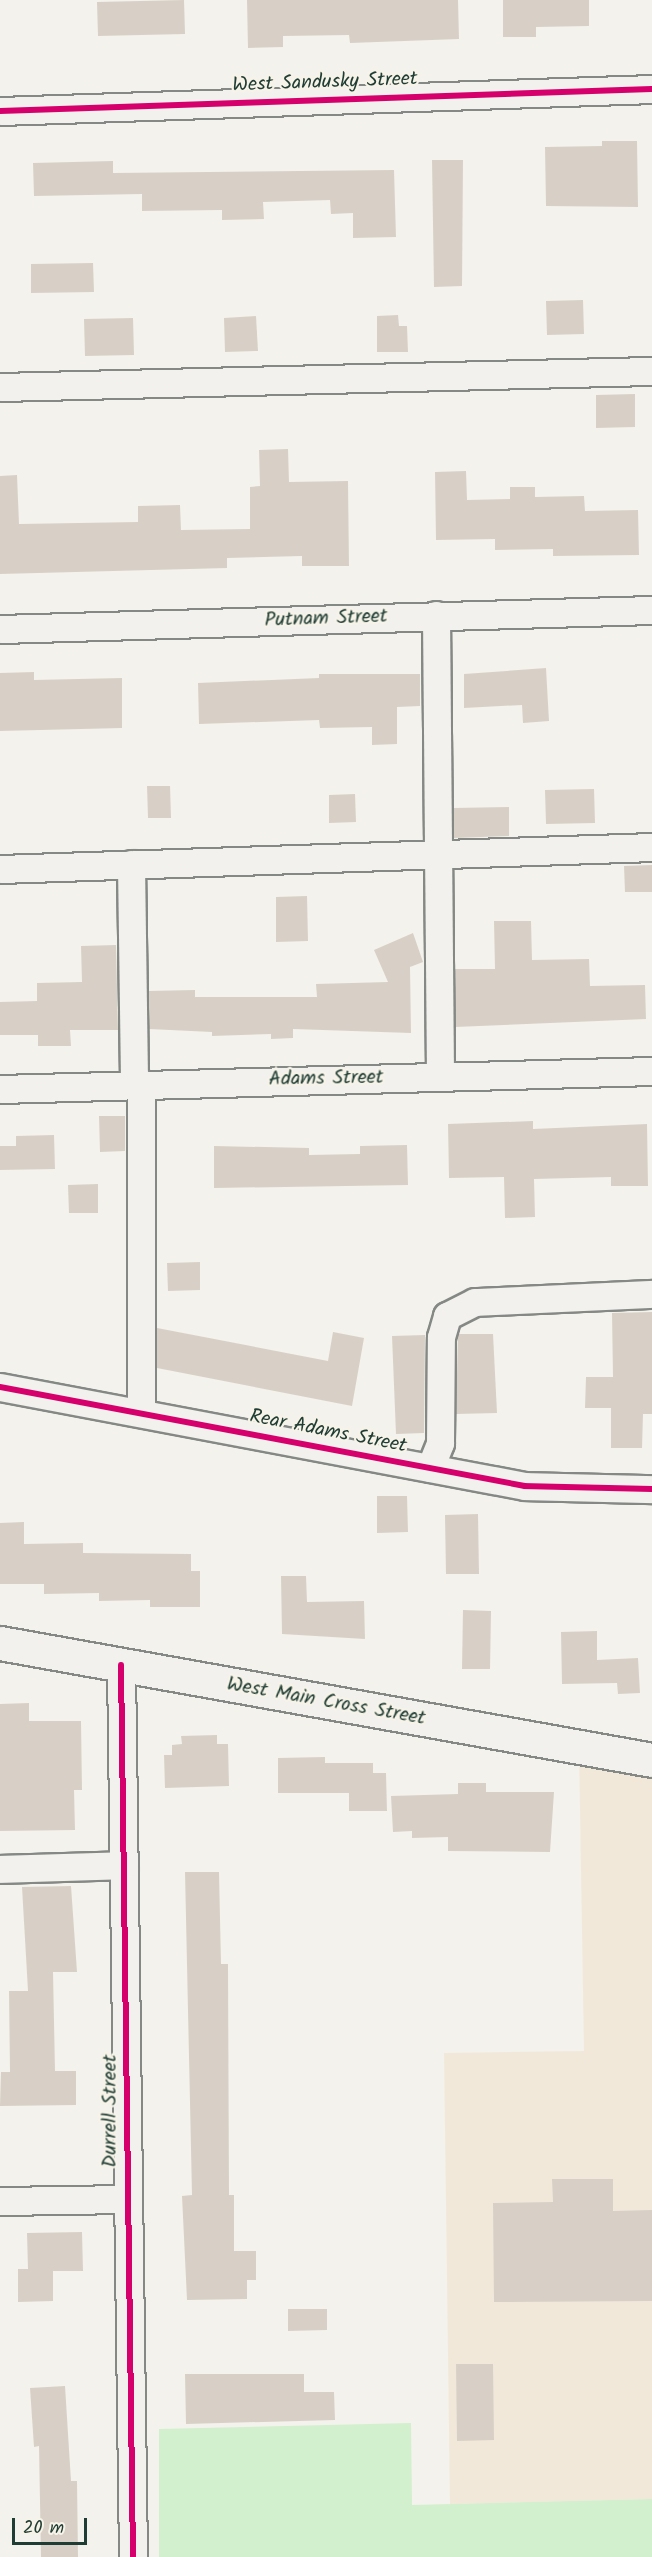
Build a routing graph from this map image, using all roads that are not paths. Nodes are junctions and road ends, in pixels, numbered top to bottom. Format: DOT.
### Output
graph roads {
  1 [pos="652,88"];
  2 [pos="0,111"];
  3 [pos="652,371"];
  4 [pos="0,387"];
  5 [pos="652,610"];
  6 [pos="436,615"];
  7 [pos="0,629"];
  8 [pos="652,847"];
  9 [pos="439,854"];
  10 [pos="131,864"];
  11 [pos="0,869"];
  12 [pos="652,1071"];
  13 [pos="440,1076"];
  14 [pos="137,1083"];
  15 [pos="0,1089"];
  16 [pos="652,1294"];
  17 [pos="0,1387"];
  18 [pos="141,1413"];
  19 [pos="430,1468"];
  20 [pos="652,1489"];
  21 [pos="0,1643"];
  22 [pos="121,1665"];
  23 [pos="652,1761"];
  24 [pos="124,1865"];
  25 [pos="0,1869"];
  26 [pos="128,2199"];
  27 [pos="0,2201"];
  28 [pos="133,2557"];
  1 -- 2 [label="street, West Sandusky Street"];
  3 -- 4 [label="street"];
  5 -- 6 [label="street, Putnam Street"];
  6 -- 7 [label="street, Putnam Street"];
  6 -- 9 [label="street"];
  8 -- 9 [label="street"];
  9 -- 10 [label="street"];
  9 -- 13 [label="street"];
  10 -- 11 [label="street"];
  10 -- 14 [label="street"];
  12 -- 13 [label="street, Adams Street"];
  13 -- 14 [label="street, Adams Street"];
  14 -- 15 [label="street, Adams Street"];
  14 -- 18 [label="street"];
  16 -- 19 [label="street"];
  17 -- 18 [label="street, Rear Adams Street"];
  18 -- 19 [label="street, Rear Adams Street"];
  19 -- 20 [label="street, Rear Adams Street"];
  21 -- 22 [label="highway, West Main Cross Street"];
  22 -- 23 [label="highway, West Main Cross Street"];
  22 -- 24 [label="street, Durrell Street"];
  24 -- 25 [label="street"];
  24 -- 26 [label="street, Durrell Street"];
  26 -- 27 [label="street"];
  26 -- 28 [label="street, Durrell Street"];
}
